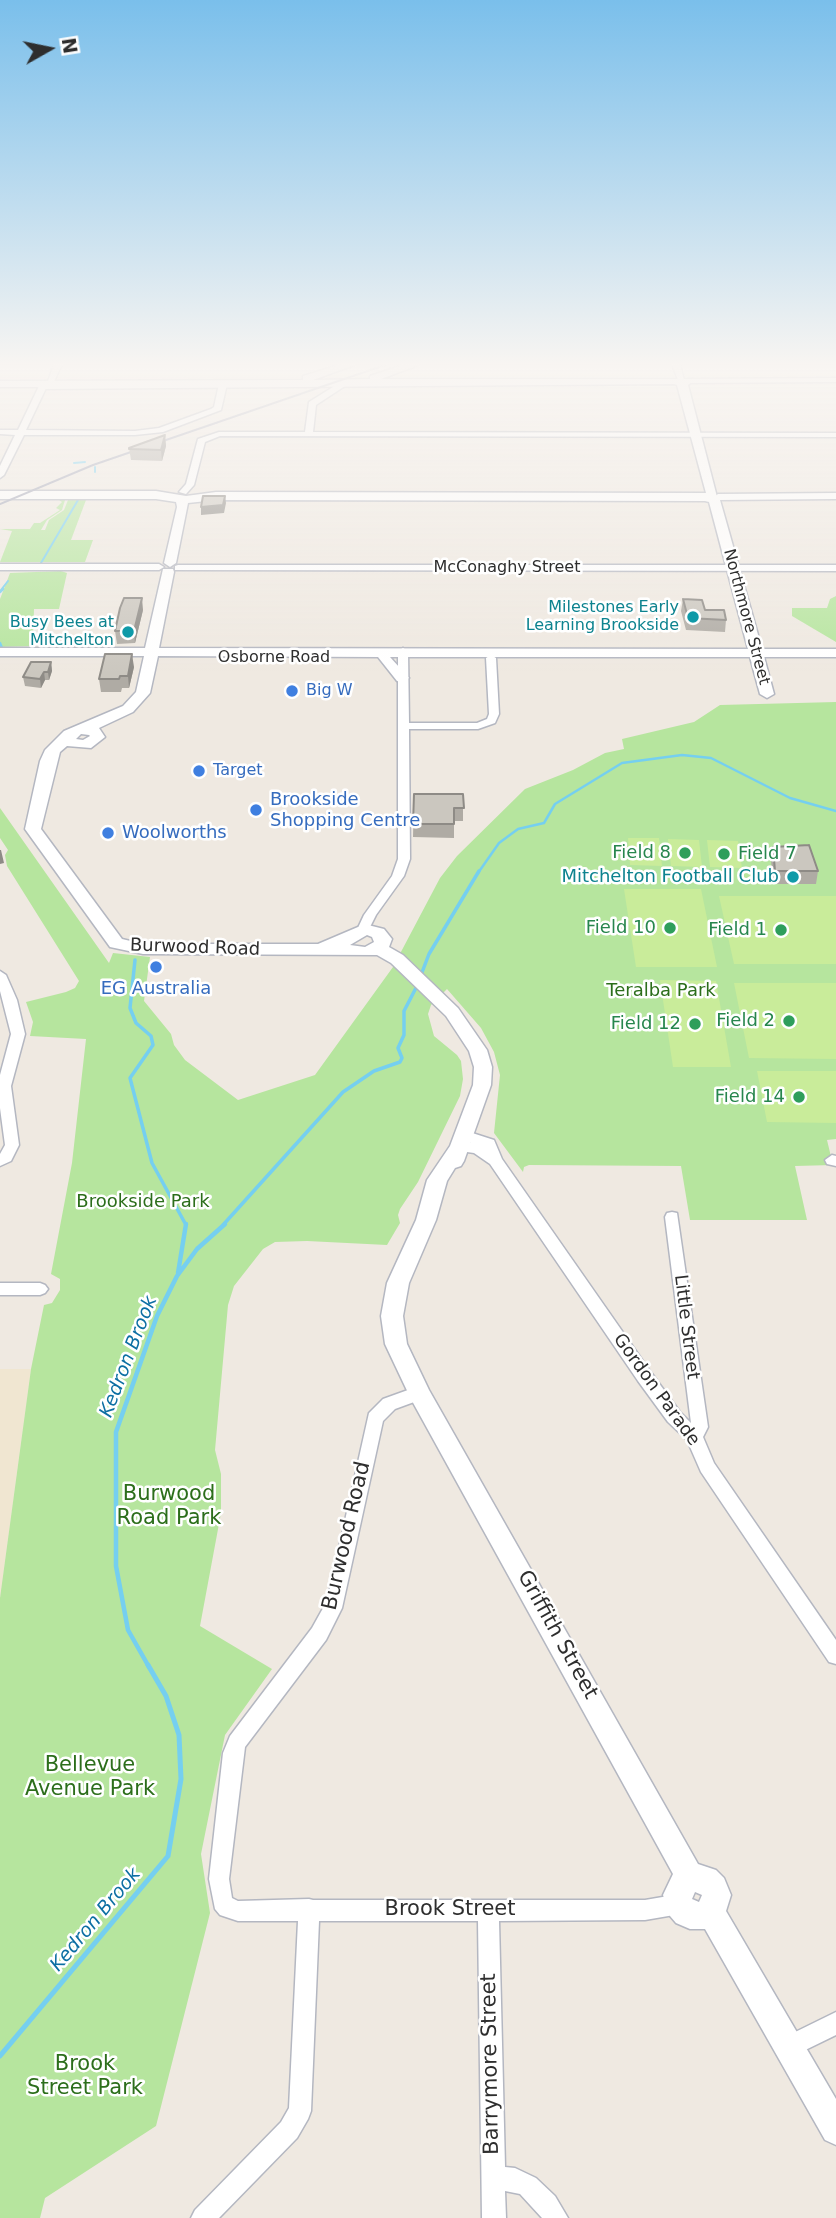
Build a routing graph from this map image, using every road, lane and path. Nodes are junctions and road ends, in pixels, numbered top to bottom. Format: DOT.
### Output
graph roads {
  1 [pos="194,468"];
  2 [pos="705,468"];
  3 [pos="0,495"];
  4 [pos="187,495"];
  5 [pos="836,496"];
  6 [pos="713,497"];
  7 [pos="0,567"];
  8 [pos="169,568"];
  9 [pos="733,568"];
  10 [pos="836,568"];
  11 [pos="0,653"];
  12 [pos="547,653"];
  13 [pos="756,653"];
  14 [pos="836,653"];
  15 [pos="403,655"];
  16 [pos="153,656"];
  17 [pos="384,658"];
  18 [pos="491,658"];
  19 [pos="402,678"];
  20 [pos="767,694"];
  21 [pos="403,726"];
  22 [pos="365,940"];
  23 [pos="0,975"];
  24 [pos="459,1144"];
  25 [pos="3,1159"];
  26 [pos="672,1217"];
  27 [pos="0,1289"];
  28 [pos="40,1289"];
  29 [pos="419,1392"];
  30 [pos="694,1436"];
  31 [pos="836,1656"];
  32 [pos="691,1878"];
  33 [pos="222,1902"];
  34 [pos="680,1904"];
  35 [pos="309,1909"];
  36 [pos="488,1910"];
  37 [pos="711,1913"];
  38 [pos="836,2023"];
  39 [pos="789,2047"];
  40 [pos="836,2129"];
  41 [pos="494,2178"];
  42 [pos="203,2218"];
  43 [pos="494,2218"];
  44 [pos="556,2218"];
  1 -- 4 [label="street"];
  2 -- 6 [label="street, Northmore Street"];
  3 -- 4 [label="street"];
  4 -- 6 [label="street"];
  4 -- 8 [label="street"];
  5 -- 6 [label="street"];
  6 -- 9 [label="street, Northmore Street"];
  7 -- 8 [label="street, McConaghy Street"];
  8 -- 9 [label="street, McConaghy Street"];
  8 -- 16 [label="street"];
  9 -- 10 [label="street, McConaghy Street"];
  9 -- 13 [label="street, Northmore Street"];
  11 -- 16 [label="street, Osborne Road"];
  12 -- 13 [label="street, Osborne Road"];
  12 -- 15 [label="street, Osborne Road"];
  12 -- 18 [label="street, Osborne Road"];
  13 -- 14 [label="street, Osborne Road"];
  13 -- 20 [label="street, Northmore Street"];
  15 -- 16 [label="street, Osborne Road"];
  15 -- 17 [label="street, Osborne Road"];
  15 -- 18 [label="street, Osborne Road"];
  15 -- 19 [label="street"];
  16 -- 17 [label="street, Osborne Road"];
  16 -- 22 [label="street, Burwood Road"];
  17 -- 19 [label="street"];
  18 -- 21 [label="street"];
  19 -- 21 [label="street"];
  21 -- 22 [label="street"];
  22 -- 24 [label="street"];
  23 -- 25 [label="street"];
  24 -- 29 [label="street"];
  24 -- 30 [label="street, Gordon Parade"];
  26 -- 30 [label="street, Little Street"];
  27 -- 28 [label="street"];
  29 -- 32 [label="street, Griffith Street"];
  29 -- 33 [label="street, Burwood Road"];
  30 -- 31 [label="street, Gordon Parade"];
  32 -- 34 [label="street"];
  32 -- 37 [label="street"];
  33 -- 35 [label="street, Brook Street"];
  34 -- 36 [label="street, Brook Street"];
  34 -- 37 [label="street"];
  35 -- 36 [label="street, Brook Street"];
  35 -- 42 [label="street"];
  36 -- 41 [label="street, Barrymore Street"];
  37 -- 39 [label="street"];
  38 -- 39 [label="street"];
  39 -- 40 [label="street"];
  41 -- 43 [label="street, Barrymore Street"];
  41 -- 44 [label="street"];
}
